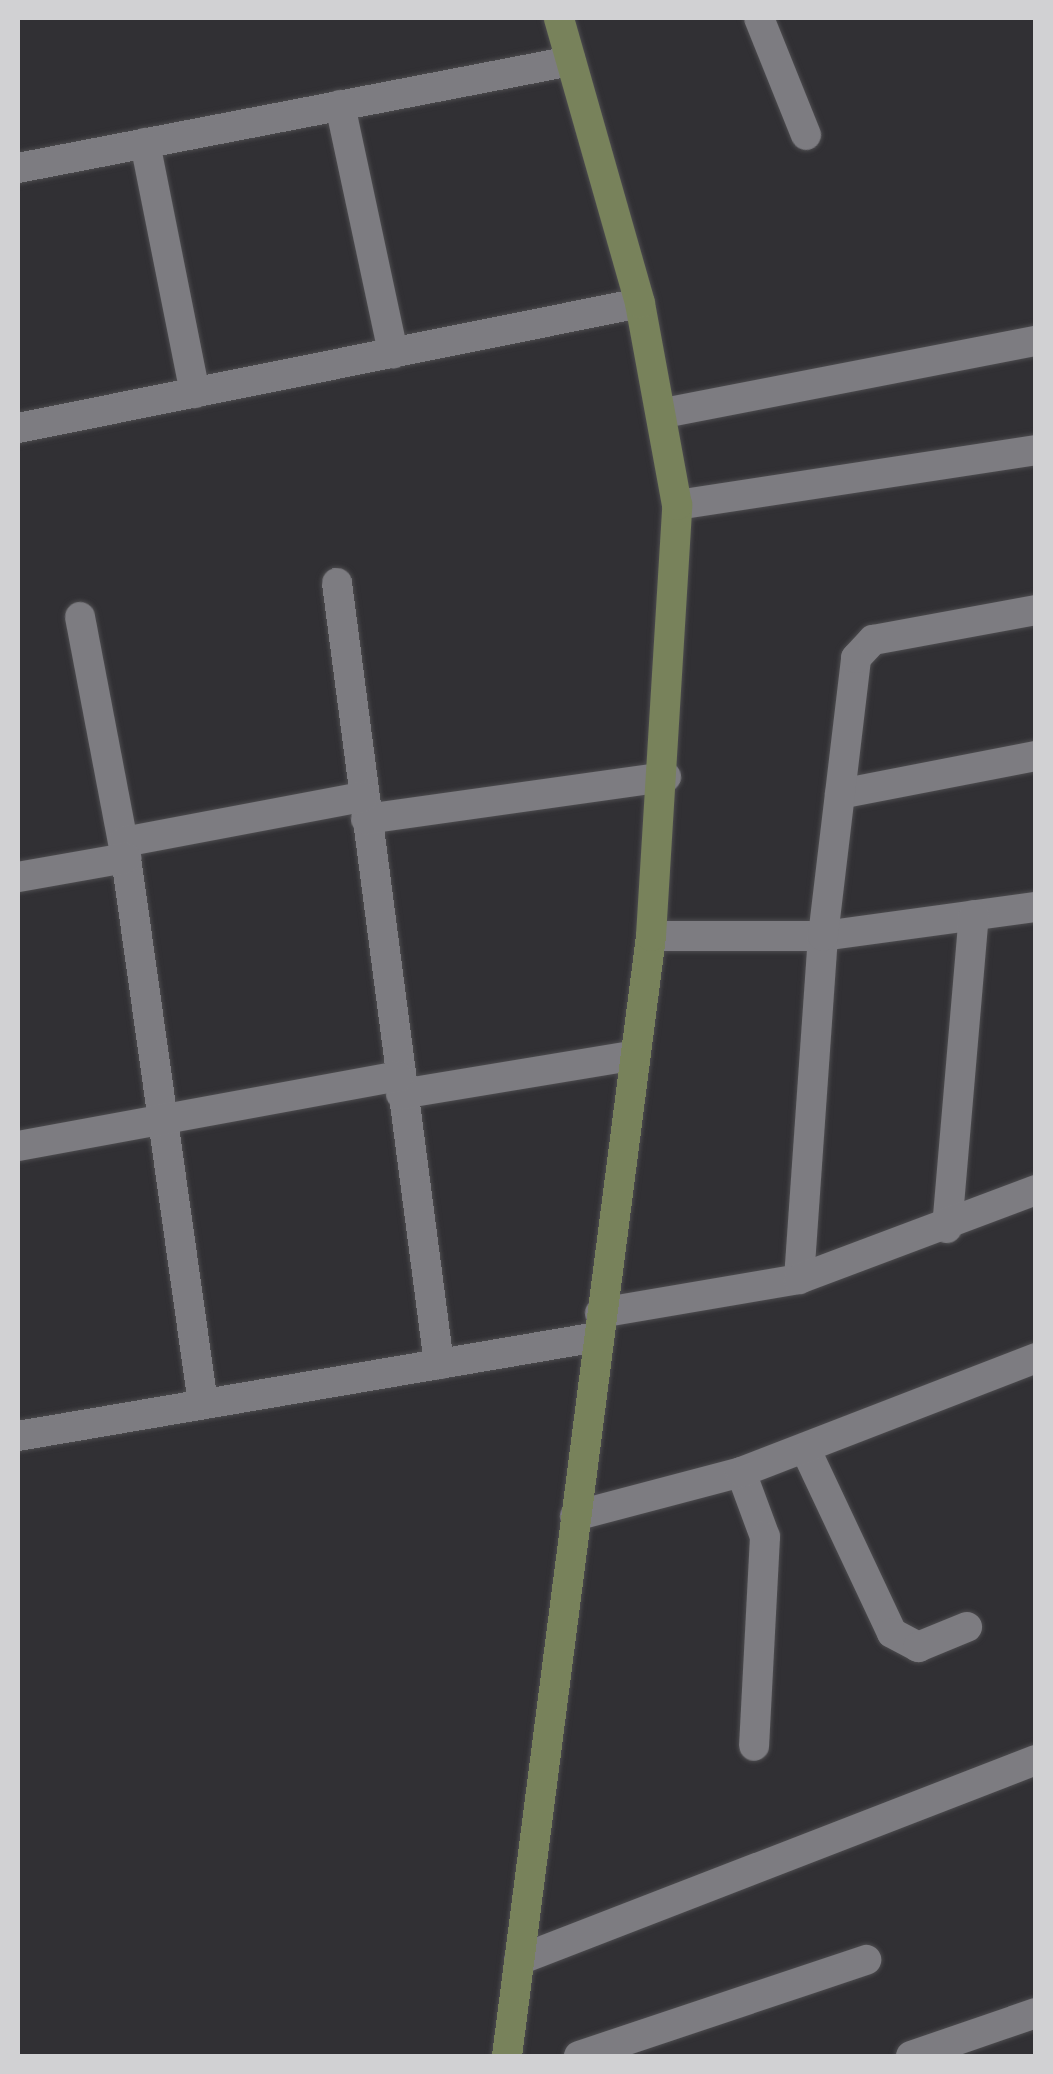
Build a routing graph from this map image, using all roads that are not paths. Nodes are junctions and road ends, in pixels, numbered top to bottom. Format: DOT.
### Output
graph roads {
  1 [pos="559,18"];
  2 [pos="759,18"];
  3 [pos="571,60"];
  4 [pos="340,105"];
  5 [pos="806,135"];
  6 [pos="145,144"];
  7 [pos="18,168"];
  8 [pos="640,304"];
  9 [pos="1036,341"];
  10 [pos="394,353"];
  11 [pos="195,392"];
  12 [pos="664,412"];
  13 [pos="18,428"];
  14 [pos="1036,450"];
  15 [pos="677,505"];
  16 [pos="337,583"];
  17 [pos="1036,610"];
  18 [pos="80,616"];
  19 [pos="1036,756"];
  20 [pos="666,777"];
  21 [pos="840,794"];
  22 [pos="364,808"];
  23 [pos="125,850"];
  24 [pos="18,877"];
  25 [pos="1036,906"];
  26 [pos="974,915"];
  27 [pos="651,936"];
  28 [pos="824,936"];
  29 [pos="632,1056"];
  30 [pos="399,1085"];
  31 [pos="159,1117"];
  32 [pos="18,1146"];
  33 [pos="1036,1190"];
  34 [pos="947,1228"];
  35 [pos="800,1279"];
  36 [pos="598,1325"];
  37 [pos="1036,1358"];
  38 [pos="439,1364"];
  39 [pos="202,1404"];
  40 [pos="18,1436"];
  41 [pos="805,1448"];
  42 [pos="741,1472"];
  43 [pos="574,1516"];
  44 [pos="967,1627"];
  45 [pos="754,1746"];
  46 [pos="1036,1760"];
  47 [pos="519,1960"];
  48 [pos="866,1960"];
  49 [pos="1036,2013"];
  50 [pos="507,2056"];
  51 [pos="579,2056"];
  52 [pos="910,2056"];
  1 -- 3 [label="street"];
  2 -- 5 [label="street"];
  3 -- 4 [label="street"];
  3 -- 8 [label="street"];
  4 -- 6 [label="street"];
  4 -- 10 [label="street"];
  6 -- 7 [label="street"];
  6 -- 11 [label="street"];
  8 -- 10 [label="street"];
  8 -- 12 [label="street"];
  9 -- 12 [label="street"];
  10 -- 11 [label="street"];
  11 -- 13 [label="street"];
  12 -- 15 [label="street"];
  14 -- 15 [label="street"];
  15 -- 20 [label="street"];
  16 -- 22 [label="street"];
  17 -- 21 [label="street"];
  18 -- 23 [label="street"];
  19 -- 21 [label="street"];
  20 -- 22 [label="street"];
  20 -- 27 [label="street"];
  21 -- 28 [label="street"];
  22 -- 23 [label="street"];
  22 -- 30 [label="street"];
  23 -- 24 [label="street"];
  23 -- 31 [label="street"];
  25 -- 26 [label="street"];
  26 -- 28 [label="street"];
  26 -- 34 [label="street"];
  27 -- 28 [label="street"];
  27 -- 29 [label="street"];
  28 -- 35 [label="street"];
  29 -- 30 [label="street"];
  29 -- 36 [label="street"];
  30 -- 31 [label="street"];
  30 -- 38 [label="street"];
  31 -- 32 [label="street"];
  31 -- 39 [label="street"];
  33 -- 34 [label="street"];
  34 -- 35 [label="street"];
  35 -- 36 [label="street"];
  36 -- 38 [label="street"];
  36 -- 43 [label="street"];
  37 -- 41 [label="street"];
  38 -- 39 [label="street"];
  39 -- 40 [label="street"];
  41 -- 42 [label="street"];
  41 -- 44 [label="street"];
  42 -- 43 [label="street"];
  42 -- 45 [label="street"];
  43 -- 47 [label="street"];
  46 -- 47 [label="street"];
  47 -- 50 [label="street"];
  48 -- 51 [label="street"];
  49 -- 52 [label="street"];
}
